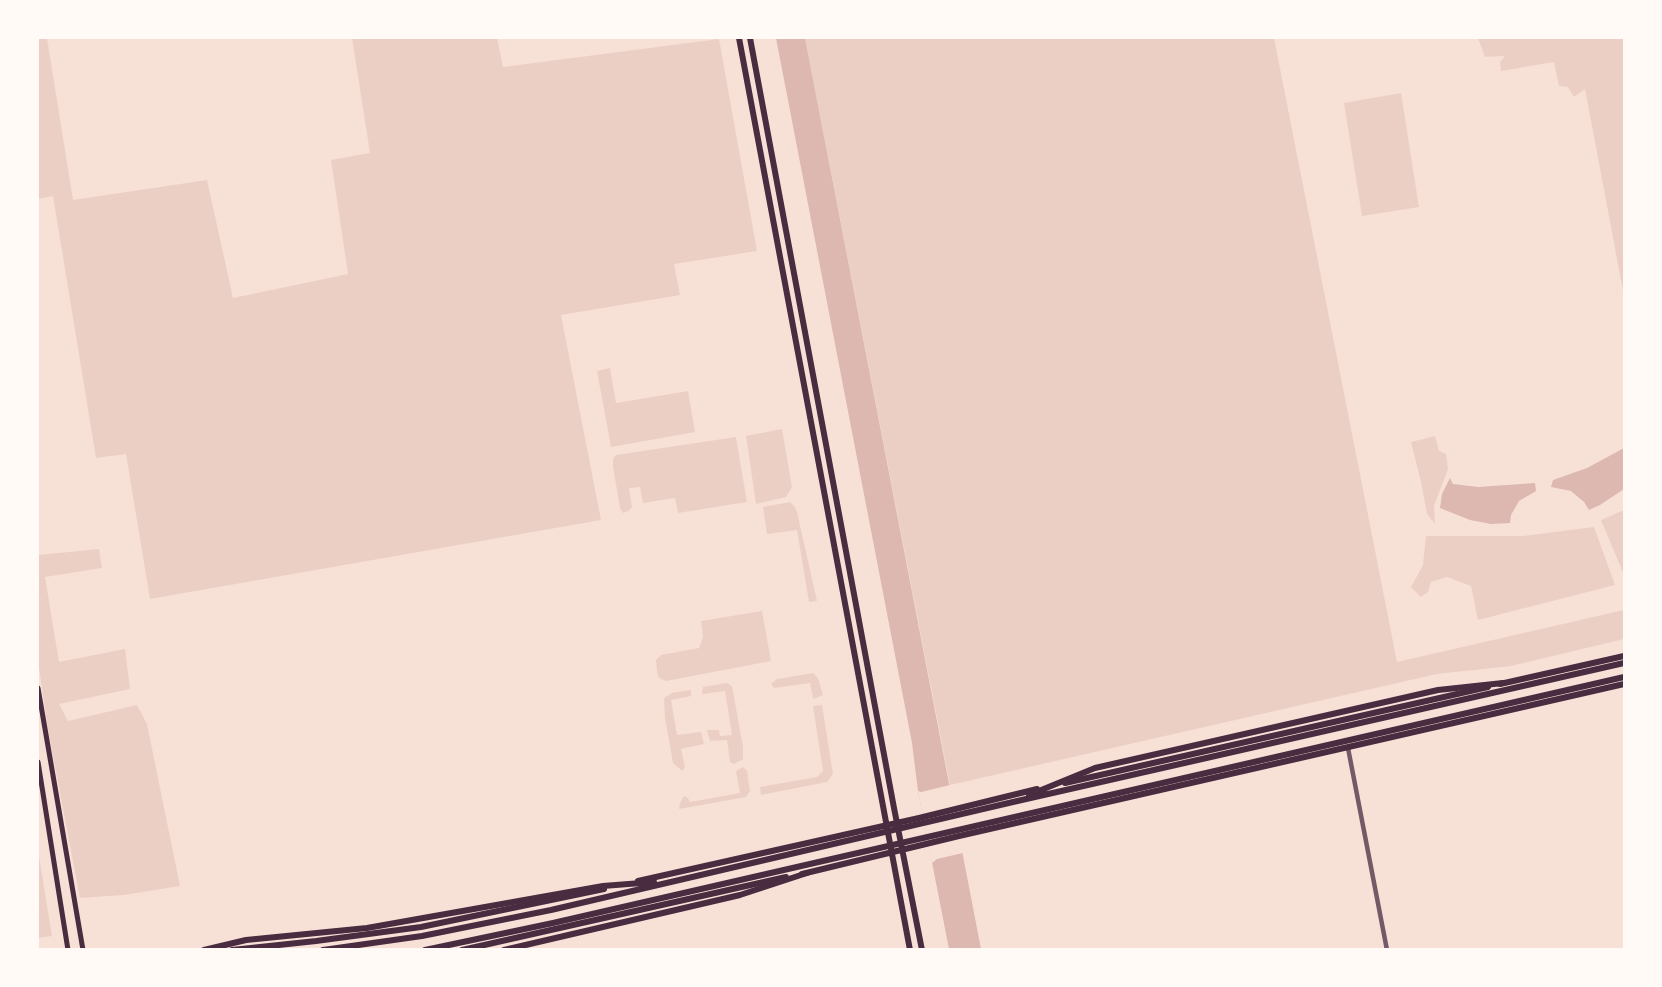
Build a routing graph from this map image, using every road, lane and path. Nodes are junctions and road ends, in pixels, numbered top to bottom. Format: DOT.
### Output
graph roads {
  1 [pos="739,38"];
  2 [pos="750,38"];
  3 [pos="1624,656"];
  4 [pos="1624,663"];
  5 [pos="1624,677"];
  6 [pos="1503,683"];
  7 [pos="1624,684"];
  8 [pos="38,688"];
  9 [pos="1608,688"];
  10 [pos="1348,748"];
  11 [pos="38,762"];
  12 [pos="1013,802"];
  13 [pos="897,823"];
  14 [pos="886,826"];
  15 [pos="903,849"];
  16 [pos="892,852"];
  17 [pos="807,873"];
  18 [pos="677,880"];
  19 [pos="68,950"];
  20 [pos="83,950"];
  21 [pos="204,950"];
  22 [pos="232,950"];
  23 [pos="323,950"];
  24 [pos="425,950"];
  25 [pos="462,950"];
  26 [pos="504,950"];
  27 [pos="910,950"];
  28 [pos="922,950"];
  29 [pos="1387,950"];
  1 -- 14 [label="main road"];
  2 -- 13 [label="main road"];
  3 -- 6 [label="main road"];
  4 -- 12 [label="main road"];
  5 -- 9 [label="main road"];
  5 -- 24 [label="main road"];
  6 -- 12 [label="main road"];
  6 -- 13 [label="main road"];
  7 -- 9 [label="main road"];
  8 -- 20 [label="main road"];
  9 -- 10 [label="main road"];
  10 -- 15 [label="main road"];
  10 -- 29 [label="street"];
  11 -- 19 [label="main road"];
  12 -- 18 [label="main road"];
  13 -- 14 [label="main road"];
  13 -- 15 [label="main road"];
  14 -- 16 [label="main road"];
  14 -- 22 [label="main road"];
  15 -- 16 [label="main road"];
  15 -- 28 [label="main road"];
  16 -- 17 [label="main road"];
  16 -- 27 [label="main road"];
  17 -- 25 [label="main road"];
  17 -- 26 [label="main road"];
  18 -- 21 [label="main road"];
  18 -- 23 [label="main road"];
}
